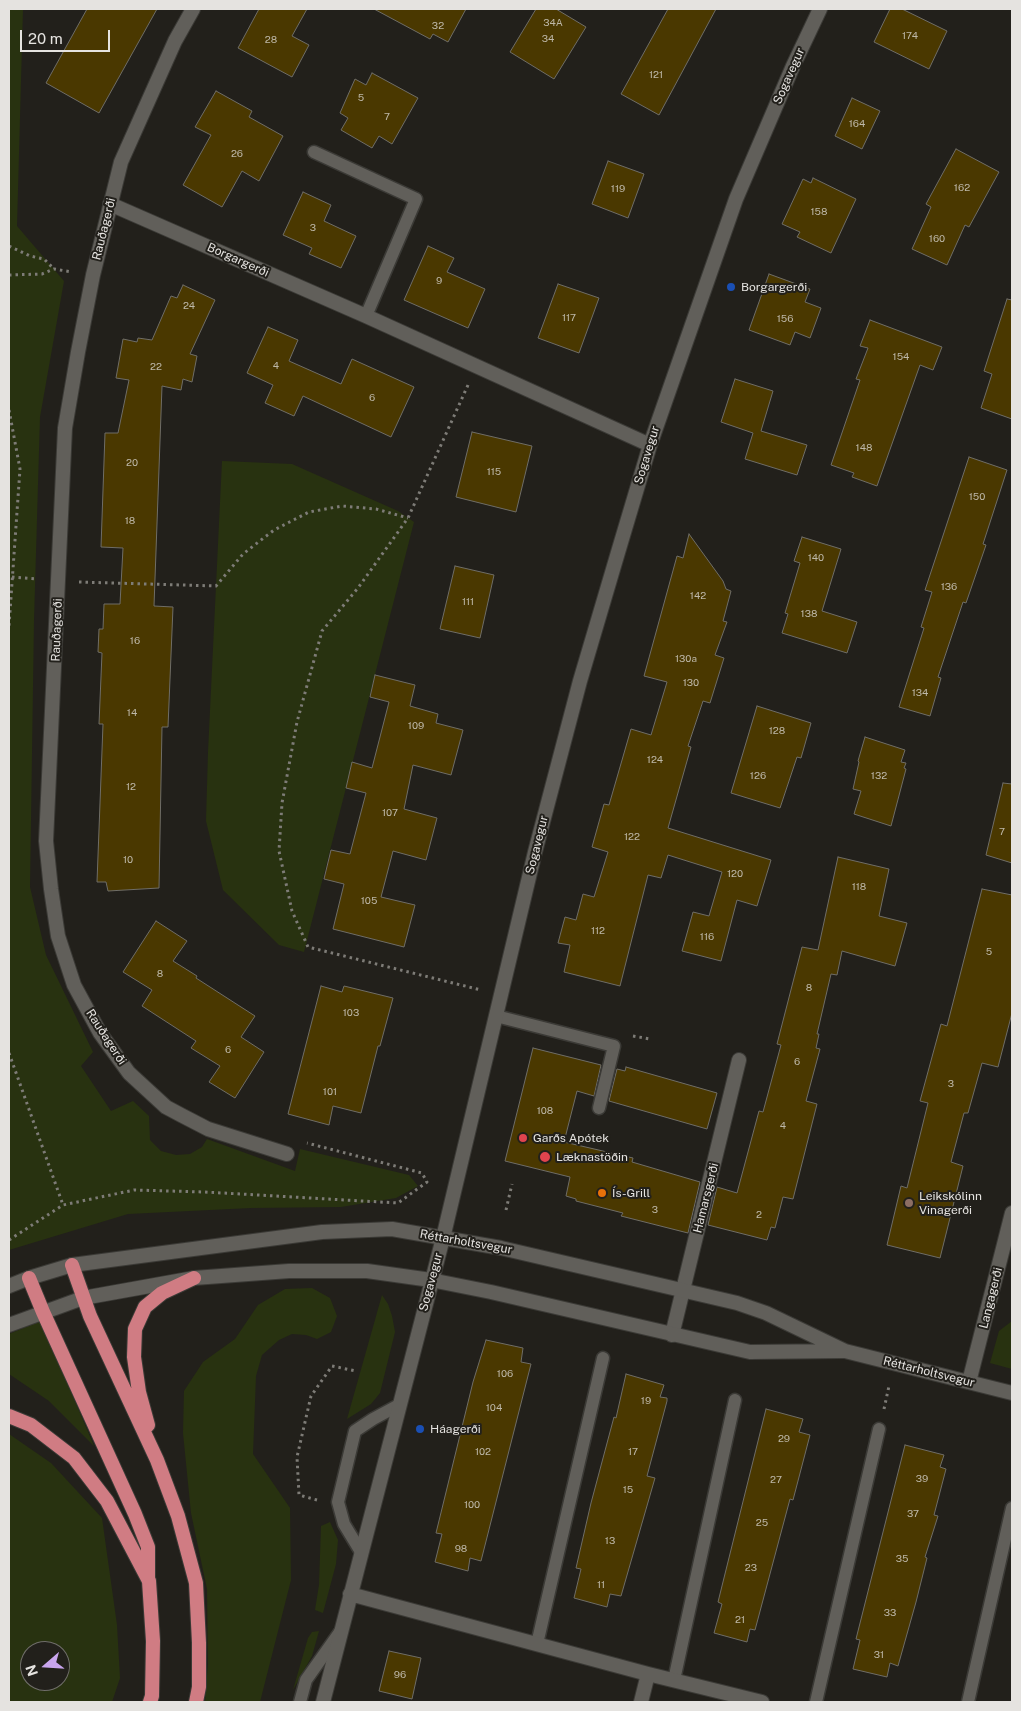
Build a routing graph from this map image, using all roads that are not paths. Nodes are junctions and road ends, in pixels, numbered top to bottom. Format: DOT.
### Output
graph roads {
  1 [pos="193,9"];
  2 [pos="820,9"];
  3 [pos="314,152"];
  4 [pos="110,204"];
  5 [pos="366,316"];
  6 [pos="650,444"];
  7 [pos="496,1016"];
  8 [pos="739,1060"];
  9 [pos="599,1108"];
  10 [pos="287,1154"];
  11 [pos="1012,1213"];
  12 [pos="443,1238"];
  13 [pos="72,1265"];
  14 [pos="29,1278"];
  15 [pos="194,1278"];
  16 [pos="431,1280"];
  17 [pos="9,1286"];
  18 [pos="683,1291"];
  19 [pos="83,1298"];
  20 [pos="43,1312"];
  21 [pos="9,1325"];
  22 [pos="672,1335"];
  23 [pos="845,1351"];
  24 [pos="603,1358"];
  25 [pos="969,1382"];
  26 [pos="1012,1394"];
  27 [pos="735,1400"];
  28 [pos="399,1405"];
  29 [pos="9,1416"];
  30 [pos="879,1429"];
  31 [pos="157,1460"];
  32 [pos="1012,1508"];
  33 [pos="361,1552"];
  34 [pos="148,1581"];
  35 [pos="350,1594"];
  36 [pos="340,1632"];
  37 [pos="537,1644"];
  38 [pos="648,1674"];
  39 [pos="674,1680"];
  40 [pos="150,1702"];
  41 [pos="196,1702"];
  42 [pos="300,1702"];
  43 [pos="323,1702"];
  44 [pos="641,1702"];
  45 [pos="762,1702"];
  46 [pos="816,1702"];
  47 [pos="968,1702"];
  1 -- 4 [label="street, Rauðagerði"];
  2 -- 6 [label="street, Sogavegur"];
  3 -- 5 [label="lane"];
  4 -- 5 [label="street, Borgargerði"];
  4 -- 10 [label="street, Rauðagerði"];
  5 -- 6 [label="street, Borgargerði"];
  6 -- 7 [label="street, Sogavegur"];
  7 -- 9 [label="lane"];
  7 -- 12 [label="street, Sogavegur"];
  8 -- 18 [label="street, Hamarsgerði"];
  11 -- 25 [label="street, Langagerði"];
  12 -- 13 [label="street, Réttarholtsvegur"];
  12 -- 16 [label="street, Sogavegur"];
  12 -- 18 [label="street, Réttarholtsvegur"];
  13 -- 14 [label="street, Réttarholtsvegur"];
  13 -- 19 [label="highway"];
  14 -- 17 [label="street, Réttarholtsvegur"];
  14 -- 20 [label="highway"];
  15 -- 16 [label="street, Réttarholtsvegur"];
  15 -- 19 [label="street, Réttarholtsvegur"];
  15 -- 31 [label="highway"];
  16 -- 22 [label="street, Réttarholtsvegur"];
  16 -- 28 [label="street, Sogavegur"];
  18 -- 22 [label="street, Hamarsgerði"];
  18 -- 23 [label="street, Réttarholtsvegur"];
  19 -- 20 [label="street, Réttarholtsvegur"];
  19 -- 31 [label="highway"];
  20 -- 21 [label="street, Réttarholtsvegur"];
  20 -- 34 [label="highway"];
  22 -- 23 [label="street, Réttarholtsvegur"];
  23 -- 25 [label="street, Réttarholtsvegur"];
  24 -- 37 [label="lane"];
  25 -- 26 [label="street, Réttarholtsvegur"];
  27 -- 39 [label="lane"];
  28 -- 33 [label="street, Sogavegur"];
  28 -- 33 [label="lane"];
  29 -- 34 [label="highway"];
  30 -- 46 [label="lane"];
  31 -- 41 [label="highway"];
  32 -- 47 [label="lane"];
  33 -- 35 [label="street, Sogavegur"];
  34 -- 40 [label="highway"];
  35 -- 36 [label="street, Sogavegur"];
  35 -- 37 [label="street"];
  36 -- 42 [label="lane"];
  36 -- 43 [label="street, Sogavegur"];
  37 -- 38 [label="street"];
  38 -- 39 [label="street"];
  38 -- 44 [label="street"];
  39 -- 45 [label="street"];
}
